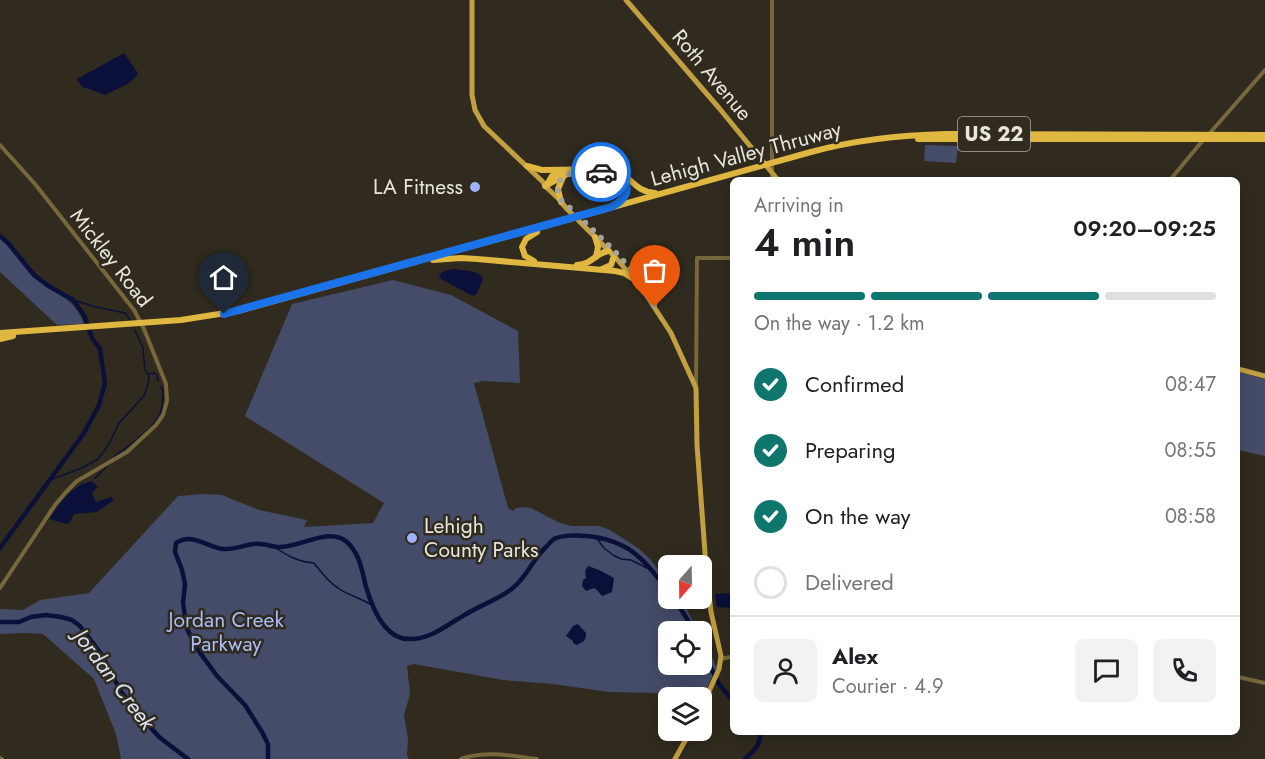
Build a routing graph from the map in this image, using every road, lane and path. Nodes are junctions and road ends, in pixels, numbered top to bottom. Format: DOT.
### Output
graph roads {
  1 [pos="472,0"];
  2 [pos="626,0"];
  3 [pos="772,0"];
  4 [pos="1265,70"];
  5 [pos="1265,135"];
  6 [pos="1216,137"];
  7 [pos="1265,139"];
  8 [pos="0,144"];
  9 [pos="511,152"];
  10 [pos="526,166"];
  11 [pos="757,169"];
  12 [pos="567,172"];
  13 [pos="772,172"];
  14 [pos="772,177"];
  15 [pos="776,177"];
  16 [pos="1173,177"];
  17 [pos="545,186"];
  18 [pos="662,193"];
  19 [pos="561,202"];
  20 [pos="611,207"];
  21 [pos="582,217"];
  22 [pos="574,220"];
  23 [pos="537,232"];
  24 [pos="595,237"];
  25 [pos="612,253"];
  26 [pos="595,257"];
  27 [pos="730,258"];
  28 [pos="433,261"];
  29 [pos="601,269"];
  30 [pos="632,278"];
  31 [pos="643,290"];
  32 [pos="148,325"];
  33 [pos="68,330"];
  34 [pos="0,335"];
  35 [pos="1240,370"];
  36 [pos="689,372"];
  37 [pos="696,372"];
  38 [pos="1265,376"];
  39 [pos="696,388"];
  40 [pos="0,588"];
  41 [pos="730,657"];
  42 [pos="721,659"];
  43 [pos="1240,677"];
  44 [pos="1265,683"];
  45 [pos="712,687"];
  46 [pos="685,741"];
  47 [pos="461,759"];
  48 [pos="537,759"];
  49 [pos="675,759"];
  1 -- 9 [label="main road"];
  2 -- 13 [label="main road, Roth Avenue"];
  3 -- 13 [label="street"];
  4 -- 16 [label="street"];
  5 -- 6 [label="highway, Lehigh Valley Thruway / US 22"];
  6 -- 7 [label="highway, Lehigh Valley Thruway / US 22"];
  6 -- 11 [label="highway, Lehigh Valley Thruway / US 22"];
  8 -- 40 [label="street, Mickley Road"];
  9 -- 10 [label="main road"];
  9 -- 17 [label="main road"];
  10 -- 12 [label="highway"];
  10 -- 17 [label="main road"];
  11 -- 18 [label="highway, Lehigh Valley Thruway / US 22"];
  11 -- 21 [label="highway, Lehigh Valley Thruway / US 22"];
  12 -- 17 [label="highway"];
  12 -- 18 [label="highway"];
  12 -- 19 [label="highway"];
  12 -- 20 [label="highway"];
  13 -- 14 [label="street"];
  13 -- 15 [label="main road, Roth Avenue"];
  17 -- 19 [label="main road"];
  18 -- 20 [label="highway, Lehigh Valley Thruway / US 22"];
  19 -- 24 [label="main road"];
  19 -- 25 [label="main road"];
  20 -- 21 [label="highway, Lehigh Valley Thruway / US 22"];
  21 -- 22 [label="highway, Lehigh Valley Thruway / US 22"];
  22 -- 23 [label="highway, Lehigh Valley Thruway / US 22"];
  22 -- 32 [label="highway, Lehigh Valley Thruway / US 22"];
  23 -- 26 [label="highway"];
  23 -- 28 [label="highway, Lehigh Valley Thruway / US 22"];
  24 -- 25 [label="main road"];
  24 -- 26 [label="highway"];
  25 -- 26 [label="highway"];
  25 -- 29 [label="highway"];
  25 -- 30 [label="main road"];
  25 -- 31 [label="main road"];
  27 -- 37 [label="street"];
  28 -- 29 [label="highway"];
  28 -- 32 [label="highway, Lehigh Valley Thruway / US 22"];
  29 -- 30 [label="highway"];
  30 -- 31 [label="main road"];
  31 -- 36 [label="main road"];
  32 -- 33 [label="highway, Lehigh Valley Thruway / US 22"];
  33 -- 34 [label="highway, Lehigh Valley Thruway / US 22"];
  33 -- 34 [label="highway, Lehigh Valley Thruway / US 22"];
  35 -- 38 [label="main road"];
  36 -- 37 [label="street"];
  36 -- 39 [label="main road"];
  37 -- 39 [label="street"];
  39 -- 42 [label="main road"];
  41 -- 42 [label="street"];
  42 -- 45 [label="main road"];
  43 -- 44 [label="street"];
  46 -- 49 [label="main road"];
  47 -- 48 [label="street"];
}
